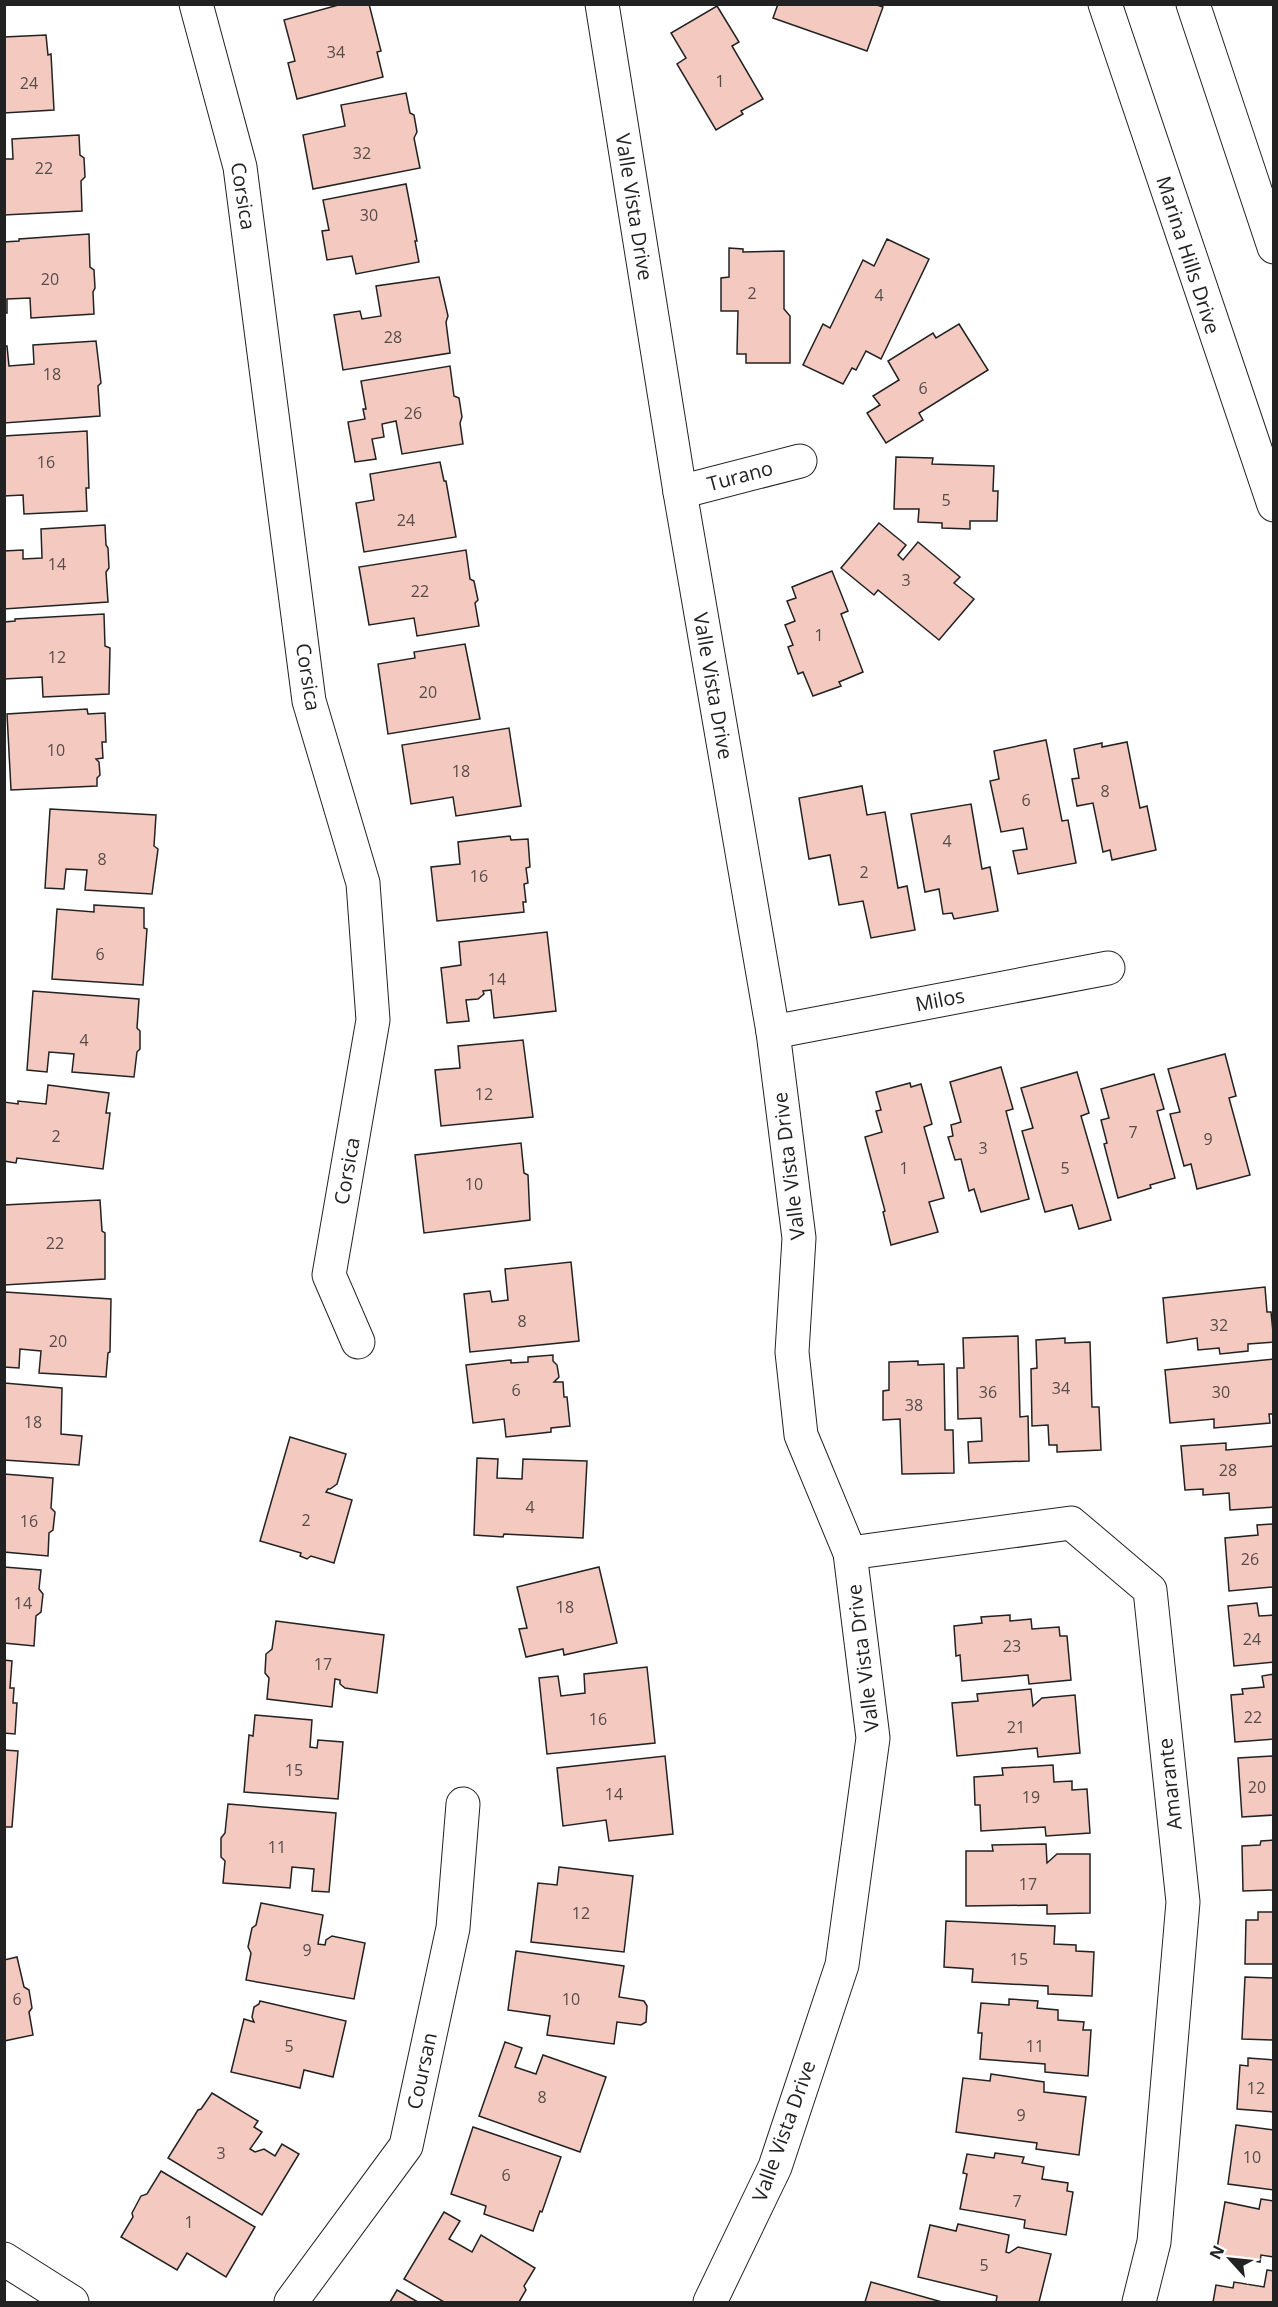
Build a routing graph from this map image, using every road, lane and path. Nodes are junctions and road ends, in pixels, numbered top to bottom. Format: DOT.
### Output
graph roads {
  1 [pos="196,4"];
  2 [pos="602,4"];
  3 [pos="1105,4"];
  4 [pos="1193,4"];
  5 [pos="1274,247"];
  6 [pos="800,460"];
  7 [pos="680,492"];
  8 [pos="1274,505"];
  9 [pos="1108,968"];
  10 [pos="772,1032"];
  11 [pos="358,1342"];
  12 [pos="850,1553"];
  13 [pos="463,1804"];
  14 [pos="4,2259"];
  15 [pos="72,2302"];
  16 [pos="291,2302"];
  17 [pos="710,2302"];
  18 [pos="1139,2302"];
  1 -- 11 [label="street, Corsica"];
  2 -- 7 [label="street, Valle Vista Drive"];
  3 -- 8 [label="street, Marina Hills Drive"];
  4 -- 5 [label="street"];
  6 -- 7 [label="street, Turano"];
  7 -- 10 [label="street, Valle Vista Drive"];
  9 -- 10 [label="street, Milos"];
  10 -- 12 [label="street, Valle Vista Drive"];
  12 -- 17 [label="street, Valle Vista Drive"];
  12 -- 18 [label="street, Amarante"];
  13 -- 16 [label="street, Coursan"];
  14 -- 15 [label="street"];
}
